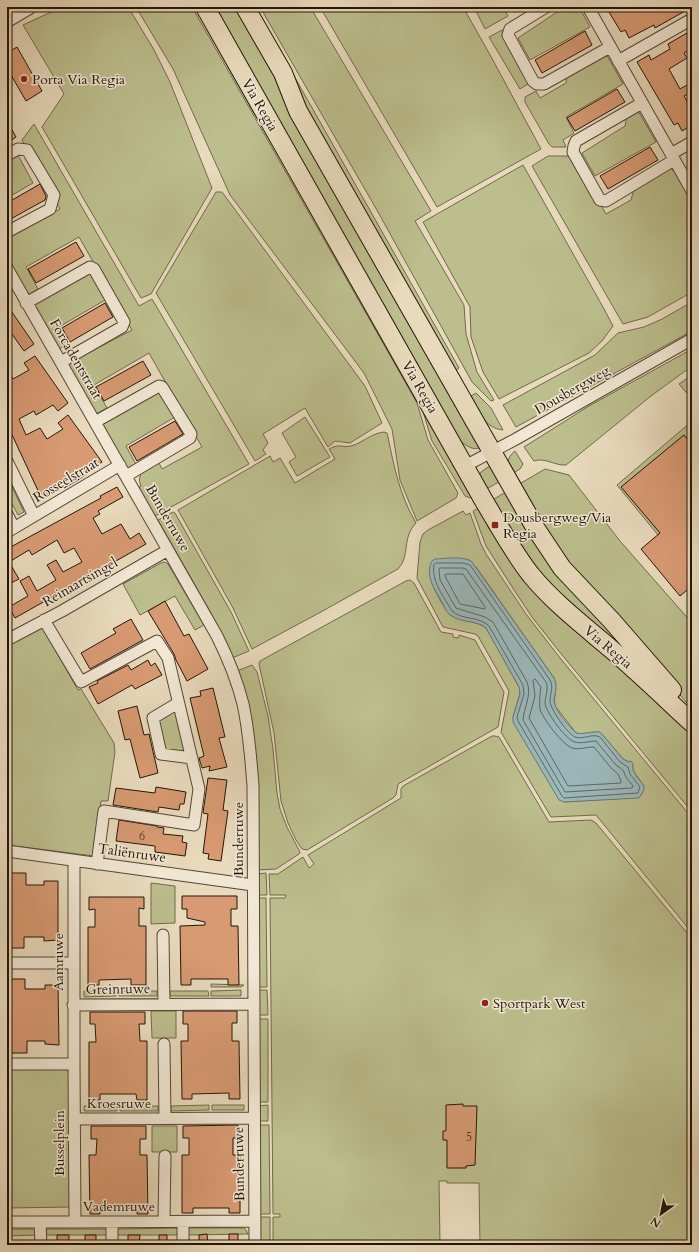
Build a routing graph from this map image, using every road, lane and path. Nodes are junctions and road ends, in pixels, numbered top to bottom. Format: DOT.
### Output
graph roads {
  1 [pos="29,7"];
  2 [pos="205,7"];
  3 [pos="245,7"];
  4 [pos="546,7"];
  5 [pos="588,7"];
  6 [pos="692,19"];
  7 [pos="7,20"];
  8 [pos="610,47"];
  9 [pos="618,61"];
  10 [pos="642,103"];
  11 [pos="692,142"];
  12 [pos="7,154"];
  13 [pos="673,157"];
  14 [pos="692,191"];
  15 [pos="7,232"];
  16 [pos="7,268"];
  17 [pos="26,303"];
  18 [pos="692,339"];
  19 [pos="61,362"];
  20 [pos="95,422"];
  21 [pos="492,452"];
  22 [pos="7,462"];
  23 [pos="120,465"];
  24 [pos="465,466"];
  25 [pos="126,476"];
  26 [pos="7,514"];
  27 [pos="34,516"];
  28 [pos="10,530"];
  29 [pos="168,550"];
  30 [pos="44,620"];
  31 [pos="7,640"];
  32 [pos="178,703"];
  33 [pos="692,714"];
  34 [pos="692,723"];
  35 [pos="192,758"];
  36 [pos="7,851"];
  37 [pos="74,860"];
  38 [pos="97,864"];
  39 [pos="253,885"];
  40 [pos="163,935"];
  41 [pos="7,963"];
  42 [pos="73,963"];
  43 [pos="164,1004"];
  44 [pos="253,1004"];
  45 [pos="73,1005"];
  46 [pos="164,1044"];
  47 [pos="7,1064"];
  48 [pos="74,1064"];
  49 [pos="165,1118"];
  50 [pos="254,1118"];
  51 [pos="74,1119"];
  52 [pos="165,1156"];
  53 [pos="164,1221"];
  54 [pos="255,1221"];
  55 [pos="7,1222"];
  56 [pos="40,1222"];
  57 [pos="75,1222"];
  58 [pos="112,1222"];
  59 [pos="183,1222"];
  60 [pos="41,1245"];
  61 [pos="112,1245"];
  62 [pos="183,1245"];
  63 [pos="255,1245"];
  1 -- 7 [label="street"];
  2 -- 24 [label="main road, Via Regia"];
  3 -- 21 [label="main road, Via Regia"];
  4 -- 8 [label="street"];
  5 -- 8 [label="street"];
  6 -- 9 [label="street"];
  8 -- 9 [label="street"];
  9 -- 10 [label="street"];
  10 -- 13 [label="street"];
  10 -- 13 [label="street"];
  11 -- 13 [label="street"];
  12 -- 15 [label="street"];
  13 -- 14 [label="street"];
  16 -- 17 [label="street, Forcadentstraat"];
  17 -- 19 [label="street, Forcadentstraat"];
  17 -- 19 [label="street"];
  18 -- 21 [label="street, Dousbergweg"];
  19 -- 20 [label="street, Forcadentstraat"];
  20 -- 23 [label="street, Forcadentstraat"];
  20 -- 25 [label="street"];
  21 -- 24 [label="street, Dousbergweg"];
  21 -- 33 [label="main road, Via Regia"];
  22 -- 27 [label="street"];
  23 -- 25 [label="street, Bunderruwe"];
  23 -- 27 [label="street, Rosseelstraat"];
  24 -- 34 [label="main road, Via Regia"];
  25 -- 29 [label="street, Bunderruwe"];
  26 -- 28 [label="street"];
  27 -- 28 [label="street, Rosseelstraat"];
  29 -- 30 [label="street, Reinaartsingel"];
  29 -- 39 [label="street, Bunderruwe"];
  30 -- 31 [label="street, Reinaartsingel"];
  30 -- 32 [label="street"];
  32 -- 35 [label="street"];
  32 -- 35 [label="street"];
  35 -- 38 [label="street"];
  36 -- 37 [label="street, Taliënruwe"];
  37 -- 38 [label="street, Taliënruwe"];
  37 -- 42 [label="street, Aamruwe"];
  38 -- 39 [label="street, Taliënruwe"];
  39 -- 44 [label="street, Bunderruwe"];
  40 -- 43 [label="street, Greinruwe"];
  41 -- 42 [label="street"];
  42 -- 45 [label="street, Aamruwe"];
  43 -- 44 [label="street, Greinruwe"];
  43 -- 45 [label="street, Greinruwe"];
  44 -- 50 [label="street, Bunderruwe"];
  45 -- 48 [label="street, Aamruwe"];
  46 -- 49 [label="street, Kroesruwe"];
  47 -- 48 [label="street"];
  48 -- 51 [label="street, Busselplein"];
  49 -- 50 [label="street, Kroesruwe"];
  49 -- 51 [label="street, Kroesruwe"];
  50 -- 54 [label="street, Bunderruwe"];
  51 -- 57 [label="street, Busselplein"];
  52 -- 53 [label="street, Vademruwe"];
  53 -- 58 [label="street, Vademruwe"];
  53 -- 59 [label="street, Vademruwe"];
  54 -- 59 [label="street, Vademruwe"];
  54 -- 63 [label="street, Bunderruwe"];
  55 -- 56 [label="street"];
  56 -- 57 [label="street"];
  56 -- 60 [label="street"];
  57 -- 58 [label="street, Vademruwe"];
  58 -- 61 [label="street"];
  59 -- 62 [label="street"];
}
